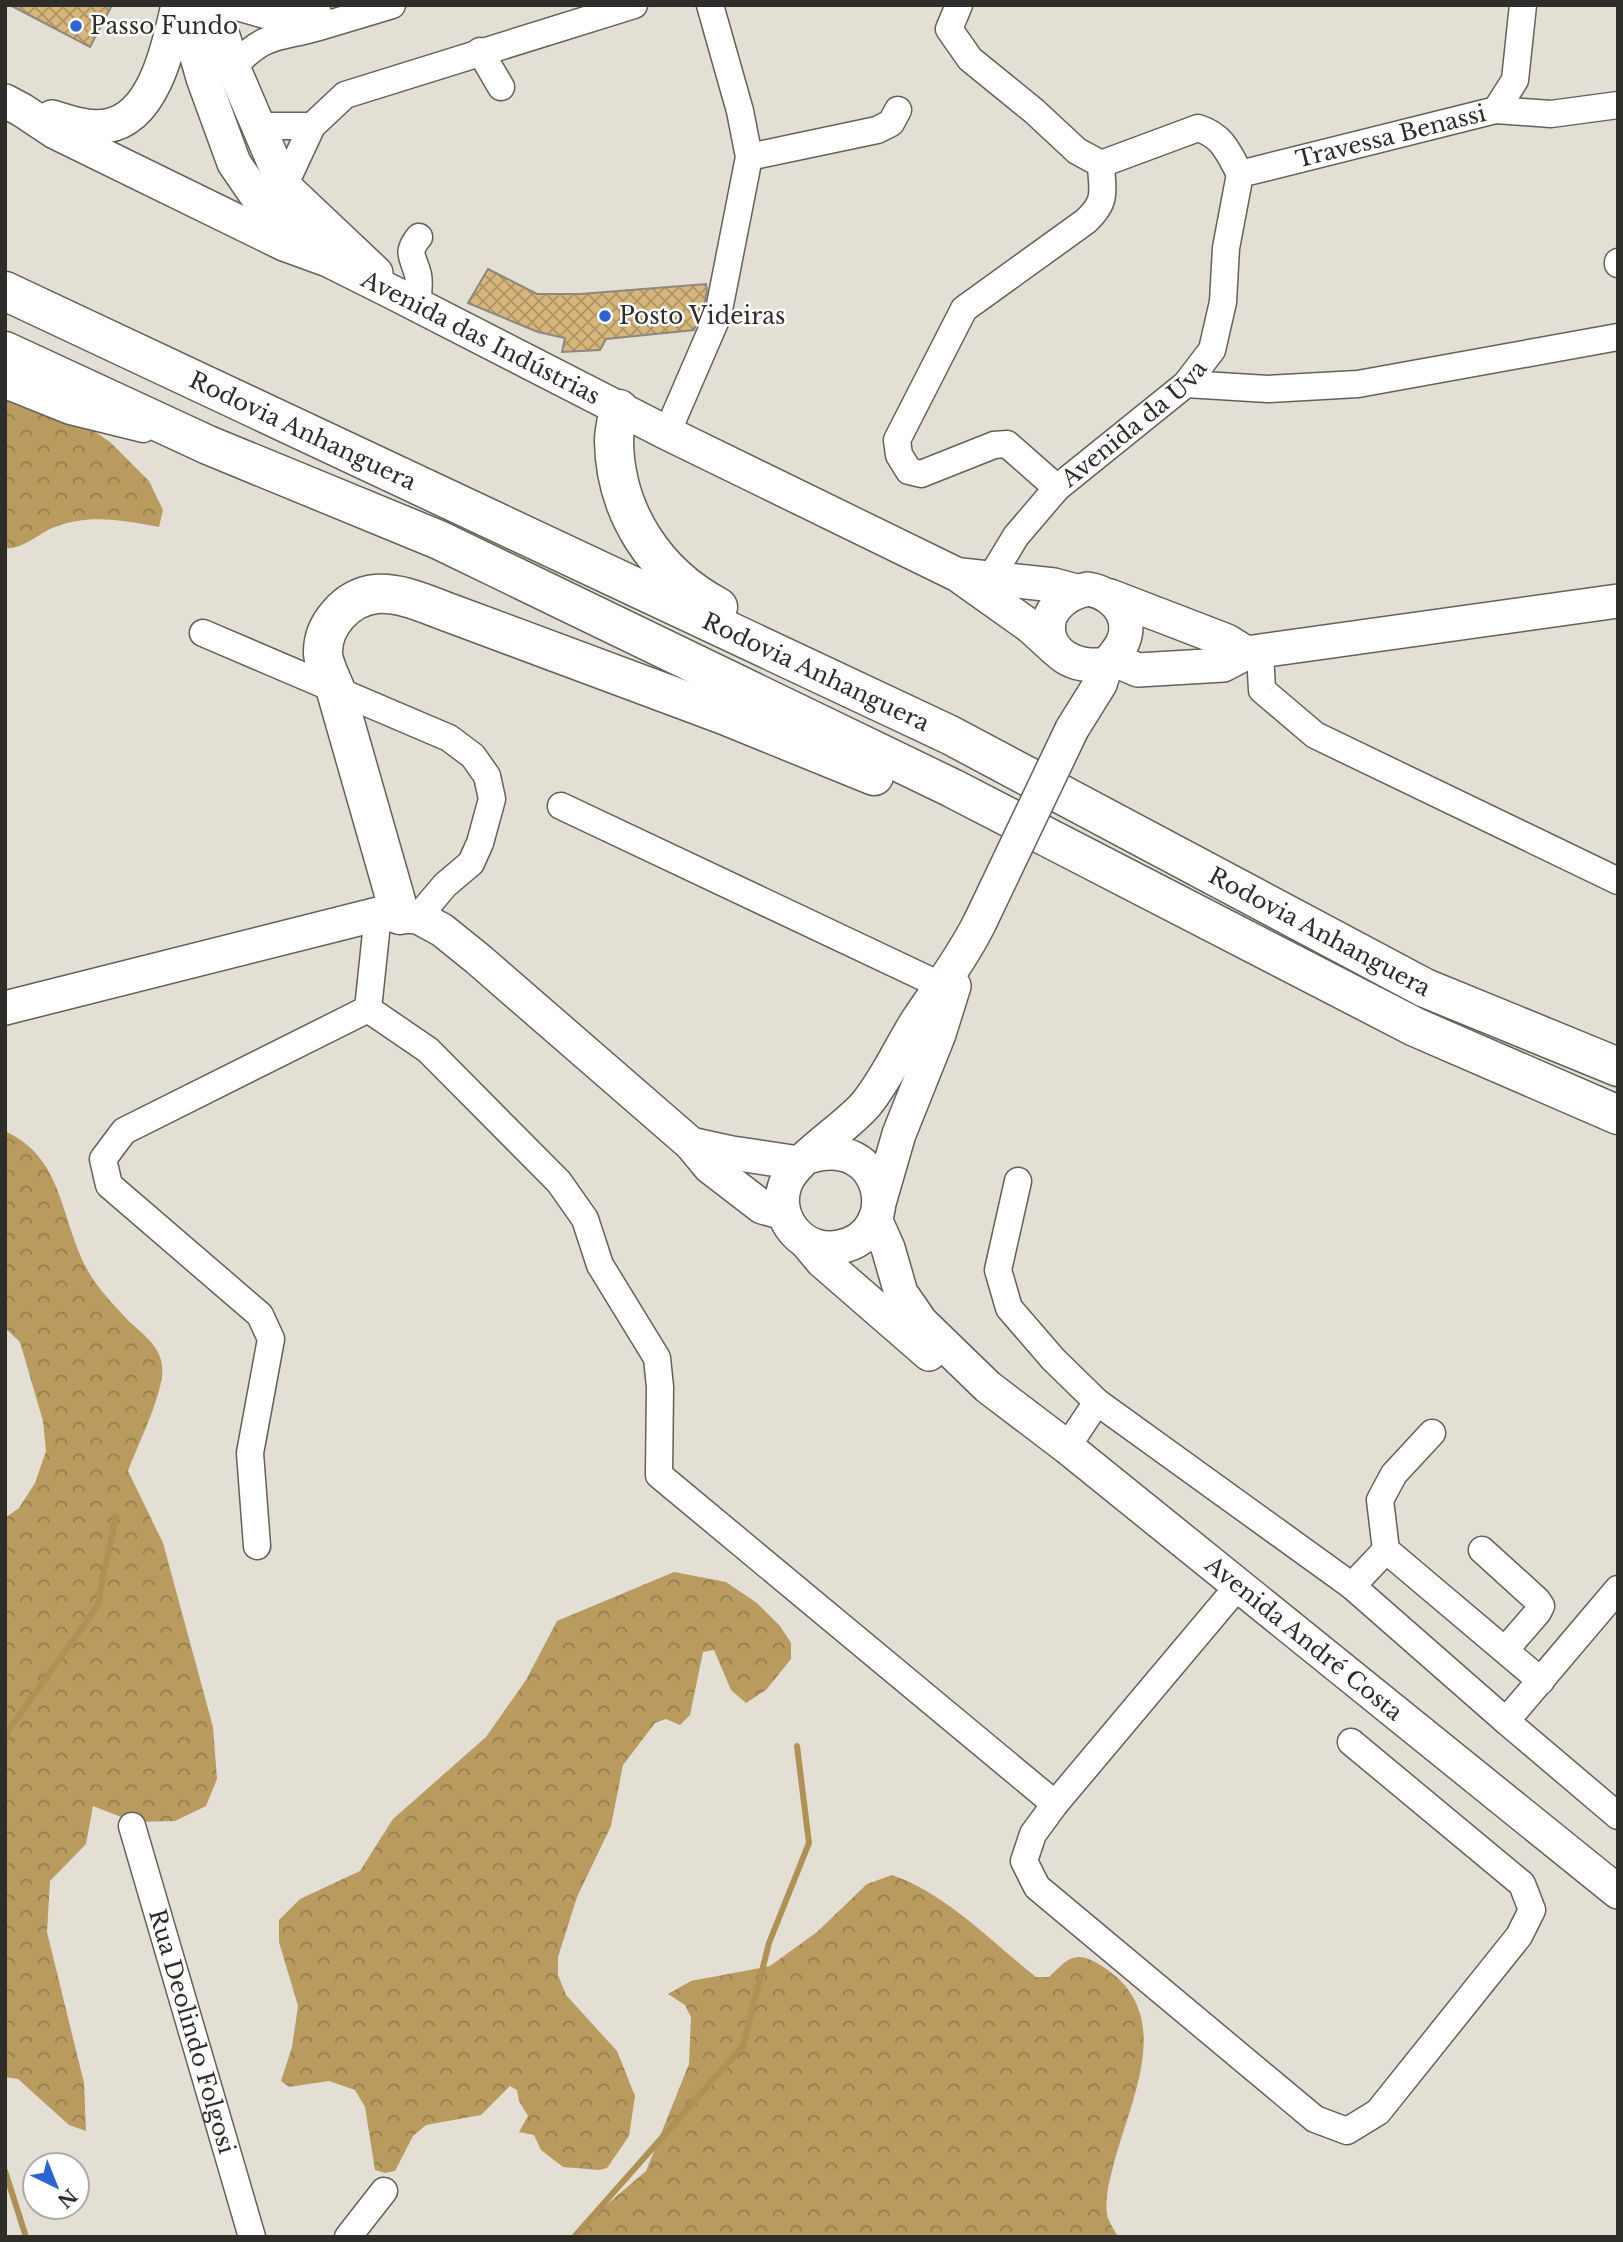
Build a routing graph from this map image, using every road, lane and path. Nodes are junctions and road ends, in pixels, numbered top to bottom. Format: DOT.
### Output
graph roads {
  1 [pos="180,5"];
  2 [pos="213,5"];
  3 [pos="230,5"];
  4 [pos="392,5"];
  5 [pos="634,5"];
  6 [pos="710,5"];
  7 [pos="959,5"];
  8 [pos="1523,5"];
  9 [pos="344,19"];
  10 [pos="480,51"];
  11 [pos="218,73"];
  12 [pos="501,87"];
  13 [pos="1618,105"];
  14 [pos="14,106"];
  15 [pos="898,110"];
  16 [pos="1496,110"];
  17 [pos="257,126"];
  18 [pos="312,126"];
  19 [pos="749,157"];
  20 [pos="1101,164"];
  21 [pos="1240,174"];
  22 [pos="284,186"];
  23 [pos="419,237"];
  24 [pos="328,260"];
  25 [pos="5,291"];
  26 [pos="406,298"];
  27 [pos="1618,337"];
  28 [pos="5,351"];
  29 [pos="1186,384"];
  30 [pos="5,385"];
  31 [pos="619,409"];
  32 [pos="667,433"];
  33 [pos="208,445"];
  34 [pos="1057,488"];
  35 [pos="974,577"];
  36 [pos="1076,592"];
  37 [pos="1110,596"];
  38 [pos="1618,601"];
  39 [pos="203,633"];
  40 [pos="1253,652"];
  41 [pos="1064,656"];
  42 [pos="1109,661"];
  43 [pos="336,691"];
  44 [pos="1073,726"];
  45 [pos="950,735"];
  46 [pos="953,788"];
  47 [pos="561,806"];
  48 [pos="1618,881"];
  49 [pos="399,915"];
  50 [pos="964,953"];
  51 [pos="5,982"];
  52 [pos="942,986"];
  53 [pos="43,998"];
  54 [pos="5,1009"];
  55 [pos="368,1009"];
  56 [pos="1618,1067"];
  57 [pos="1618,1115"];
  58 [pos="691,1144"];
  59 [pos="803,1160"];
  60 [pos="1018,1181"];
  61 [pos="877,1211"];
  62 [pos="783,1213"];
  63 [pos="807,1243"];
  64 [pos="988,1387"];
  65 [pos="1097,1402"];
  66 [pos="1432,1433"];
  67 [pos="1067,1447"];
  68 [pos="257,1546"];
  69 [pos="1386,1550"];
  70 [pos="1482,1550"];
  71 [pos="1239,1585"];
  72 [pos="1352,1586"];
  73 [pos="1618,1589"];
  74 [pos="1506,1649"];
  75 [pos="1541,1681"];
  76 [pos="1506,1721"];
  77 [pos="1351,1742"];
  78 [pos="1055,1804"];
  79 [pos="1618,1816"];
  80 [pos="132,1826"];
  81 [pos="1618,1892"];
  82 [pos="384,2191"];
  83 [pos="252,2237"];
  84 [pos="348,2237"];
  1 -- 11 [label="main road"];
  1 -- 14 [label="main road"];
  2 -- 11 [label="main road"];
  3 -- 9 [label="street"];
  4 -- 9 [label="street"];
  5 -- 10 [label="street"];
  6 -- 19 [label="street"];
  7 -- 20 [label="street"];
  8 -- 16 [label="street"];
  9 -- 11 [label="street"];
  10 -- 12 [label="street"];
  10 -- 18 [label="street"];
  11 -- 17 [label="main road"];
  11 -- 24 [label="main road"];
  13 -- 16 [label="street, Travessa Benassi"];
  14 -- 24 [label="main road, Avenida das Indústrias"];
  15 -- 19 [label="street"];
  16 -- 21 [label="street, Travessa Benassi"];
  17 -- 18 [label="street"];
  17 -- 22 [label="main road"];
  18 -- 22 [label="street"];
  19 -- 32 [label="street"];
  20 -- 21 [label="street"];
  20 -- 34 [label="street"];
  21 -- 29 [label="street, Avenida da Uva"];
  22 -- 26 [label="main road"];
  23 -- 26 [label="street"];
  24 -- 26 [label="main road, Avenida das Indústrias"];
  25 -- 45 [label="highway, Rodovia Anhanguera"];
  26 -- 31 [label="main road, Avenida das Indústrias"];
  27 -- 29 [label="street"];
  28 -- 33 [label="highway, Rodovia Anhanguera"];
  29 -- 34 [label="street, Avenida da Uva"];
  30 -- 33 [label="street"];
  31 -- 32 [label="main road, Avenida das Indústrias"];
  31 -- 45 [label="highway"];
  32 -- 35 [label="main road, Avenida das Indústrias"];
  33 -- 46 [label="highway, Rodovia Anhanguera"];
  34 -- 35 [label="street, Avenida da Uva"];
  35 -- 36 [label="main road, Avenida das Indústrias"];
  35 -- 41 [label="main road, Avenida das Indústrias"];
  36 -- 37 [label="main road"];
  36 -- 41 [label="main road"];
  37 -- 40 [label="main road"];
  37 -- 42 [label="main road"];
  38 -- 40 [label="main road"];
  39 -- 43 [label="street"];
  40 -- 42 [label="main road"];
  40 -- 48 [label="street"];
  41 -- 42 [label="main road"];
  41 -- 44 [label="main road"];
  42 -- 44 [label="main road"];
  43 -- 46 [label="highway"];
  43 -- 49 [label="highway"];
  43 -- 49 [label="street"];
  44 -- 50 [label="main road, bridge"];
  45 -- 56 [label="highway, Rodovia Anhanguera"];
  46 -- 57 [label="highway, Rodovia Anhanguera"];
  47 -- 52 [label="street"];
  49 -- 53 [label="main road"];
  49 -- 55 [label="street"];
  49 -- 58 [label="main road"];
  50 -- 52 [label="main road"];
  50 -- 61 [label="main road"];
  51 -- 53 [label="main road"];
  52 -- 59 [label="main road"];
  53 -- 54 [label="main road"];
  55 -- 68 [label="street"];
  55 -- 78 [label="street"];
  58 -- 59 [label="main road"];
  58 -- 62 [label="main road"];
  59 -- 61 [label="main road"];
  59 -- 62 [label="main road"];
  60 -- 65 [label="street"];
  61 -- 63 [label="main road"];
  61 -- 64 [label="main road"];
  62 -- 63 [label="main road"];
  63 -- 64 [label="main road"];
  64 -- 67 [label="main road, Avenida André Costa"];
  65 -- 67 [label="street"];
  65 -- 72 [label="street"];
  66 -- 69 [label="street"];
  67 -- 71 [label="main road, Avenida André Costa"];
  69 -- 72 [label="street"];
  69 -- 74 [label="street"];
  70 -- 74 [label="street"];
  71 -- 78 [label="street"];
  71 -- 81 [label="main road, Avenida André Costa"];
  72 -- 76 [label="street"];
  73 -- 75 [label="street"];
  74 -- 75 [label="street"];
  75 -- 76 [label="street"];
  76 -- 79 [label="street"];
  77 -- 78 [label="street"];
  80 -- 83 [label="street, Rua Deolindo Folgosi"];
  82 -- 84 [label="street"];
}
